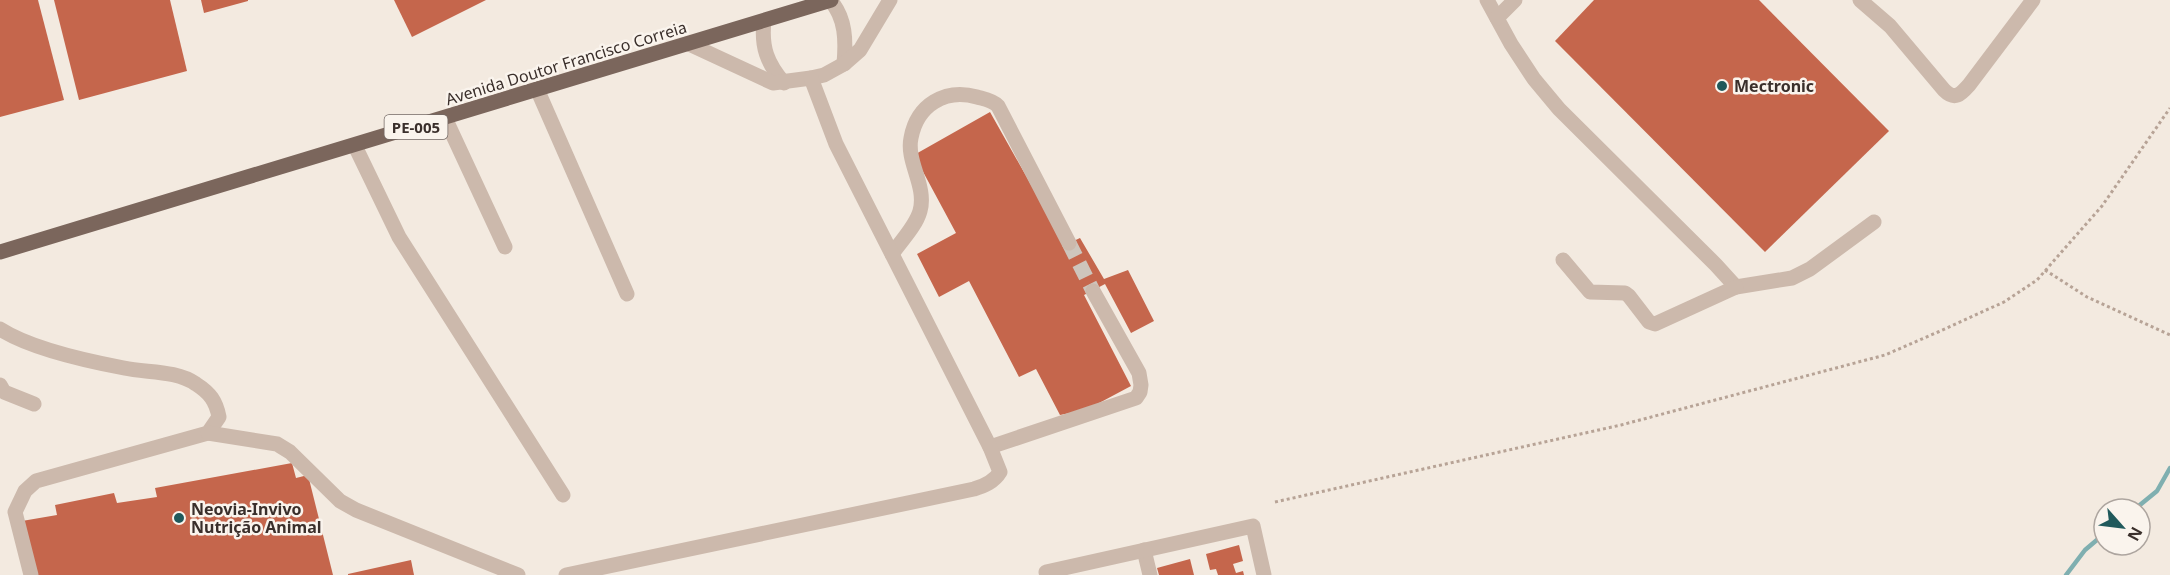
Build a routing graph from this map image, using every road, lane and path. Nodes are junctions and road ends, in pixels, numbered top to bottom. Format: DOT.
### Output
graph roads {
  1 [pos="830,0"];
  2 [pos="890,0"];
  3 [pos="1487,0"];
  4 [pos="1515,0"];
  5 [pos="1860,0"];
  6 [pos="2033,0"];
  7 [pos="1497,18"];
  8 [pos="764,21"];
  9 [pos="689,44"];
  10 [pos="844,64"];
  11 [pos="811,78"];
  12 [pos="784,83"];
  13 [pos="537,89"];
  14 [pos="2170,108"];
  15 [pos="445,118"];
  16 [pos="355,146"];
  17 [pos="1874,222"];
  18 [pos="1069,243"];
  19 [pos="505,247"];
  20 [pos="0,252"];
  21 [pos="891,254"];
  22 [pos="1563,260"];
  23 [pos="2045,270"];
  24 [pos="1736,287"];
  25 [pos="1093,291"];
  26 [pos="627,294"];
  27 [pos="0,329"];
  28 [pos="2170,335"];
  29 [pos="0,385"];
  30 [pos="34,404"];
  31 [pos="208,433"];
  32 [pos="990,447"];
  33 [pos="562,495"];
  34 [pos="1275,502"];
  35 [pos="1144,550"];
  36 [pos="1046,572"];
  37 [pos="31,575"];
  38 [pos="518,575"];
  39 [pos="566,575"];
  40 [pos="1150,575"];
  41 [pos="1264,575"];
  1 -- 8 [label="main road, Avenida Doutor Francisco Correia / PE-005"];
  1 -- 10 [label="street"];
  2 -- 10 [label="street"];
  3 -- 7 [label="street"];
  4 -- 7 [label="street"];
  5 -- 6 [label="street"];
  7 -- 24 [label="street"];
  8 -- 9 [label="main road, Avenida Doutor Francisco Correia / PE-005"];
  8 -- 12 [label="street"];
  9 -- 12 [label="street"];
  9 -- 13 [label="main road, Avenida Doutor Francisco Correia / PE-005"];
  10 -- 11 [label="street"];
  11 -- 12 [label="street"];
  11 -- 21 [label="street"];
  13 -- 15 [label="main road, Avenida Doutor Francisco Correia / PE-005"];
  13 -- 26 [label="street"];
  14 -- 23 [label="path"];
  15 -- 16 [label="main road, Avenida Doutor Francisco Correia / PE-005"];
  15 -- 19 [label="street"];
  16 -- 20 [label="main road, Avenida Doutor Francisco Correia / PE-005"];
  16 -- 33 [label="street"];
  17 -- 24 [label="street"];
  18 -- 21 [label="street"];
  21 -- 32 [label="street"];
  22 -- 24 [label="street"];
  23 -- 28 [label="path"];
  23 -- 34 [label="path"];
  25 -- 32 [label="street"];
  27 -- 31 [label="street"];
  29 -- 30 [label="street"];
  31 -- 37 [label="street"];
  31 -- 38 [label="street"];
  32 -- 39 [label="street"];
  35 -- 36 [label="street"];
  35 -- 40 [label="street"];
  35 -- 41 [label="street"];
}
